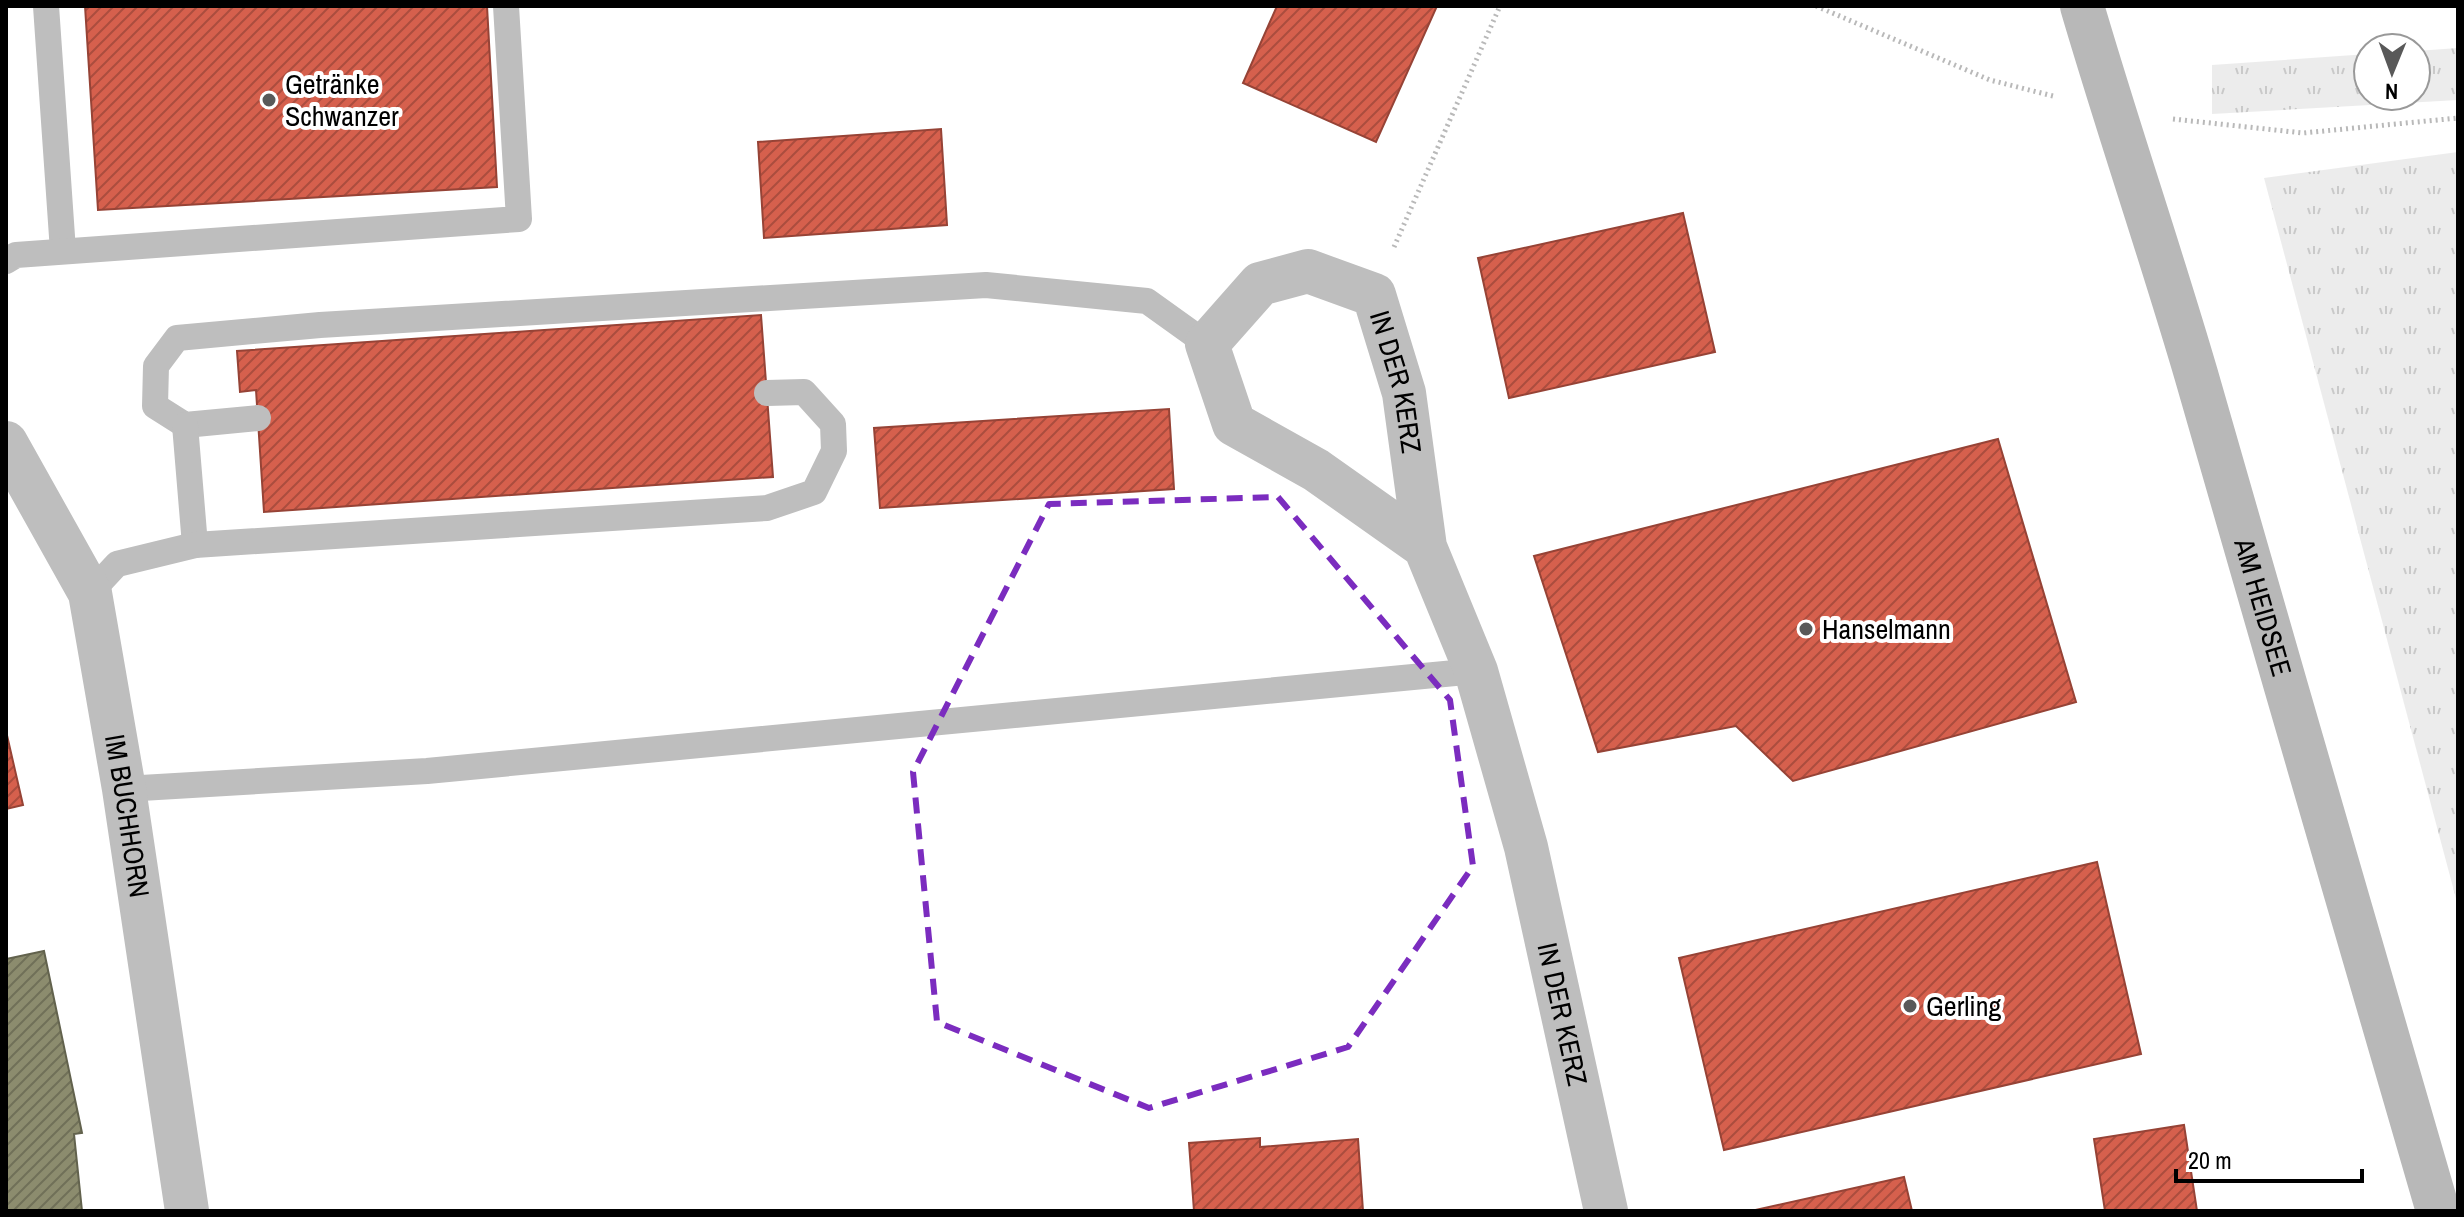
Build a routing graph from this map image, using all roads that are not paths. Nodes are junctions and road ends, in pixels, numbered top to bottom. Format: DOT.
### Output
graph roads {
  1 [pos="46,6"];
  2 [pos="506,6"];
  3 [pos="2082,6"];
  4 [pos="63,251"];
  5 [pos="6,261"];
  6 [pos="1207,344"];
  7 [pos="767,393"];
  8 [pos="258,418"];
  9 [pos="185,425"];
  10 [pos="6,443"];
  11 [pos="195,545"];
  12 [pos="1425,547"];
  13 [pos="90,593"];
  14 [pos="1476,671"];
  15 [pos="124,789"];
  16 [pos="187,1211"];
  17 [pos="1606,1211"];
  18 [pos="2438,1211"];
  1 -- 4 [label="lane"];
  2 -- 4 [label="lane"];
  3 -- 18 [label="main road, AM HEIDSEE"];
  4 -- 5 [label="lane"];
  6 -- 9 [label="lane"];
  6 -- 12 [label="street"];
  6 -- 12 [label="street, IN DER KERZ"];
  7 -- 11 [label="lane"];
  8 -- 9 [label="lane"];
  9 -- 11 [label="lane"];
  10 -- 13 [label="street, IM BUCHHORN"];
  11 -- 13 [label="lane"];
  12 -- 14 [label="street, IN DER KERZ"];
  13 -- 15 [label="street, IM BUCHHORN"];
  14 -- 15 [label="lane"];
  14 -- 17 [label="street, IN DER KERZ"];
  15 -- 16 [label="street, IM BUCHHORN"];
}
